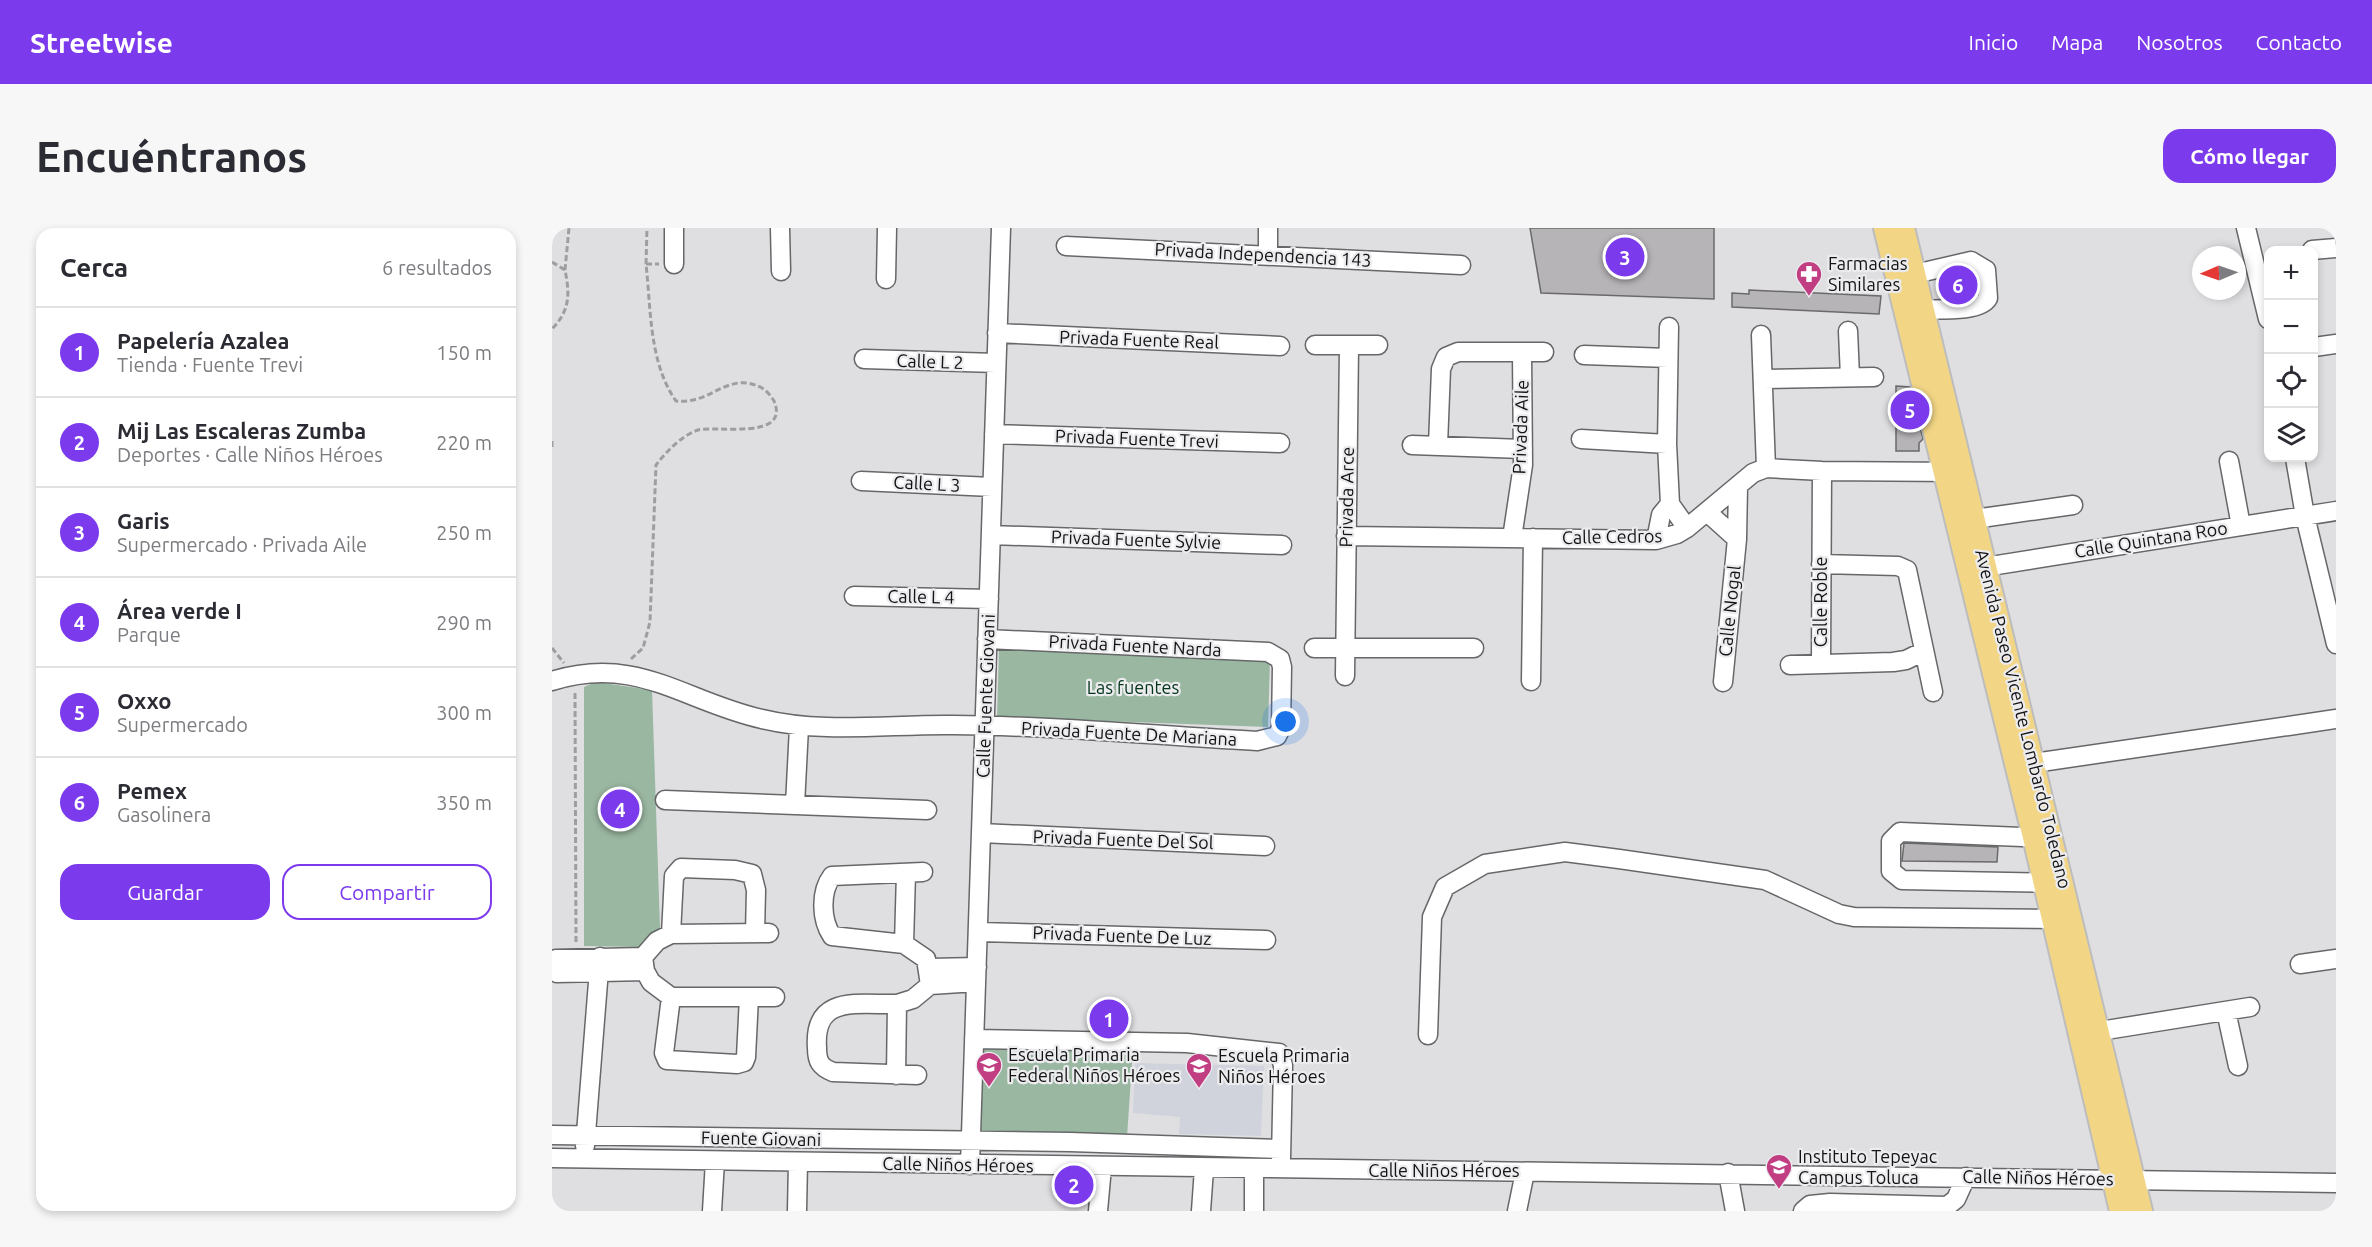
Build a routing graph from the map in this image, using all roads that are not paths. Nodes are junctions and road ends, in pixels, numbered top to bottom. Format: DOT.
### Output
graph roads {
  1 [pos="674,228"];
  2 [pos="780,228"];
  3 [pos="887,228"];
  4 [pos="1001,228"];
  5 [pos="1268,228"];
  6 [pos="1885,228"];
  7 [pos="1903,228"];
  8 [pos="2246,228"];
  9 [pos="1066,246"];
  10 [pos="2336,248"];
  11 [pos="2318,250"];
  12 [pos="1268,255"];
  13 [pos="2260,256"];
  14 [pos="674,264"];
  15 [pos="1461,265"];
  16 [pos="781,271"];
  17 [pos="1907,276"];
  18 [pos="886,279"];
  19 [pos="2266,300"];
  20 [pos="1915,309"];
  21 [pos="1669,327"];
  22 [pos="1848,331"];
  23 [pos="998,333"];
  24 [pos="1761,334"];
  25 [pos="2336,344"];
  26 [pos="1315,345"];
  27 [pos="1377,345"];
  28 [pos="1280,346"];
  29 [pos="1349,346"];
  30 [pos="2318,347"];
  31 [pos="1522,352"];
  32 [pos="1544,352"];
  33 [pos="1584,355"];
  34 [pos="1668,358"];
  35 [pos="864,359"];
  36 [pos="996,363"];
  37 [pos="1850,377"];
  38 [pos="1874,377"];
  39 [pos="1763,379"];
  40 [pos="994,434"];
  41 [pos="1581,440"];
  42 [pos="1280,443"];
  43 [pos="1667,444"];
  44 [pos="1412,445"];
  45 [pos="1438,446"];
  46 [pos="1523,449"];
  47 [pos="2229,461"];
  48 [pos="2296,462"];
  49 [pos="1766,468"];
  50 [pos="1822,471"];
  51 [pos="1954,472"];
  52 [pos="861,481"];
  53 [pos="1738,486"];
  54 [pos="992,487"];
  55 [pos="1670,504"];
  56 [pos="2073,505"];
  57 [pos="2336,511"];
  58 [pos="1707,512"];
  59 [pos="2305,516"];
  60 [pos="1974,519"];
  61 [pos="2241,526"];
  62 [pos="1687,528"];
  63 [pos="991,535"];
  64 [pos="1346,536"];
  65 [pos="1512,538"];
  66 [pos="1533,538"];
  67 [pos="1656,540"];
  68 [pos="1737,540"];
  69 [pos="1282,545"];
  70 [pos="1821,564"];
  71 [pos="1976,568"];
  72 [pos="854,596"];
  73 [pos="989,599"];
  74 [pos="987,639"];
  75 [pos="2336,644"];
  76 [pos="1314,648"];
  77 [pos="1346,648"];
  78 [pos="1474,648"];
  79 [pos="1924,651"];
  80 [pos="1280,659"];
  81 [pos="1821,663"];
  82 [pos="1790,665"];
  83 [pos="1345,676"];
  84 [pos="552,681"];
  85 [pos="1531,681"];
  86 [pos="1723,682"];
  87 [pos="1933,692"];
  88 [pos="2336,719"];
  89 [pos="985,726"];
  90 [pos="799,727"];
  91 [pos="2034,763"];
  92 [pos="665,800"];
  93 [pos="795,805"];
  94 [pos="927,810"];
  95 [pos="981,834"];
  96 [pos="2043,838"];
  97 [pos="1265,846"];
  98 [pos="2053,883"];
  99 [pos="2061,919"];
  100 [pos="978,932"];
  101 [pos="671,933"];
  102 [pos="1266,940"];
  103 [pos="904,944"];
  104 [pos="2336,959"];
  105 [pos="599,964"];
  106 [pos="644,964"];
  107 [pos="2300,964"];
  108 [pos="554,966"];
  109 [pos="976,974"];
  110 [pos="930,976"];
  111 [pos="672,997"];
  112 [pos="748,997"];
  113 [pos="775,997"];
  114 [pos="897,1004"];
  115 [pos="2250,1007"];
  116 [pos="2226,1011"];
  117 [pos="2100,1031"];
  118 [pos="1428,1035"];
  119 [pos="974,1039"];
  120 [pos="2238,1066"];
  121 [pos="896,1075"];
  122 [pos="917,1075"];
  123 [pos="552,1135"];
  124 [pos="585,1136"];
  125 [pos="971,1141"];
  126 [pos="1281,1149"];
  127 [pos="552,1158"];
  128 [pos="584,1159"];
  129 [pos="715,1161"];
  130 [pos="798,1162"];
  131 [pos="970,1165"];
  132 [pos="1102,1167"];
  133 [pos="1204,1169"];
  134 [pos="1254,1170"];
  135 [pos="1282,1170"];
  136 [pos="1525,1172"];
  137 [pos="1728,1173"];
  138 [pos="1966,1177"];
  139 [pos="2123,1179"];
  140 [pos="2336,1183"];
  141 [pos="1944,1208"];
  142 [pos="712,1211"];
  143 [pos="797,1211"];
  144 [pos="1098,1211"];
  145 [pos="1201,1211"];
  146 [pos="1254,1211"];
  147 [pos="1517,1211"];
  148 [pos="1735,1211"];
  149 [pos="1803,1211"];
  150 [pos="2121,1211"];
  151 [pos="2141,1211"];
  1 -- 14 [label="street"];
  2 -- 16 [label="street"];
  3 -- 18 [label="street"];
  4 -- 23 [label="street, Calle Fuente Giovani"];
  5 -- 12 [label="street"];
  6 -- 17 [label="main road, Avenida Paseo Vicente Lombardo Toledano"];
  7 -- 17 [label="main road, Avenida Paseo Vicente Lombardo Toledano"];
  8 -- 13 [label="street"];
  9 -- 12 [label="street, Privada Independencia 143"];
  10 -- 11 [label="street"];
  12 -- 15 [label="street, Privada Independencia 143"];
  13 -- 19 [label="street"];
  17 -- 20 [label="main road, Avenida Paseo Vicente Lombardo Toledano"];
  17 -- 20 [label="street"];
  20 -- 51 [label="main road, Avenida Paseo Vicente Lombardo Toledano"];
  21 -- 34 [label="street"];
  22 -- 37 [label="street"];
  23 -- 28 [label="street, Privada Fuente Real"];
  23 -- 36 [label="street, Calle Fuente Giovani"];
  24 -- 39 [label="street"];
  25 -- 30 [label="street"];
  26 -- 29 [label="street"];
  27 -- 29 [label="street"];
  29 -- 64 [label="street, Privada Arce"];
  31 -- 32 [label="street, Privada Aile"];
  31 -- 45 [label="street, Privada Aile"];
  31 -- 46 [label="street, Privada Aile"];
  33 -- 34 [label="street"];
  34 -- 43 [label="street"];
  35 -- 36 [label="street, Calle L 2"];
  36 -- 40 [label="street, Calle Fuente Giovani"];
  37 -- 38 [label="street"];
  37 -- 39 [label="street"];
  39 -- 49 [label="street"];
  40 -- 42 [label="street, Privada Fuente Trevi"];
  40 -- 54 [label="street, Calle Fuente Giovani"];
  41 -- 43 [label="street"];
  43 -- 55 [label="street"];
  44 -- 45 [label="street"];
  45 -- 46 [label="street"];
  46 -- 65 [label="street, Privada Aile"];
  47 -- 61 [label="street"];
  48 -- 59 [label="street"];
  49 -- 50 [label="street"];
  49 -- 53 [label="street, Calle Cedros"];
  50 -- 51 [label="street"];
  50 -- 70 [label="street, Calle Roble"];
  51 -- 60 [label="main road, Avenida Paseo Vicente Lombardo Toledano"];
  51 -- 71 [label="main road, Avenida Paseo Vicente Lombardo Toledano"];
  52 -- 54 [label="street, Calle L 3"];
  53 -- 58 [label="street, Calle Cedros"];
  53 -- 68 [label="street, Calle Nogal"];
  54 -- 63 [label="street, Calle Fuente Giovani"];
  55 -- 62 [label="street"];
  55 -- 67 [label="street"];
  56 -- 60 [label="street"];
  57 -- 59 [label="street, Calle Quintana Roo"];
  58 -- 62 [label="street, Calle Cedros"];
  58 -- 68 [label="street, Calle Nogal"];
  59 -- 61 [label="street, Calle Quintana Roo"];
  59 -- 75 [label="street"];
  60 -- 71 [label="main road, Avenida Paseo Vicente Lombardo Toledano"];
  61 -- 71 [label="street, Calle Quintana Roo"];
  62 -- 67 [label="street, Calle Cedros"];
  63 -- 69 [label="street, Privada Fuente Sylvie"];
  63 -- 73 [label="street, Calle Fuente Giovani"];
  64 -- 65 [label="street, Calle Cedros"];
  64 -- 77 [label="street, Privada Arce"];
  65 -- 66 [label="street, Calle Cedros"];
  66 -- 67 [label="street, Calle Cedros"];
  66 -- 85 [label="street"];
  68 -- 86 [label="street, Calle Nogal"];
  70 -- 79 [label="street"];
  70 -- 81 [label="street, Calle Roble"];
  71 -- 91 [label="main road, Avenida Paseo Vicente Lombardo Toledano"];
  71 -- 96 [label="main road, Avenida Paseo Vicente Lombardo Toledano"];
  72 -- 73 [label="street, Calle L 4"];
  73 -- 74 [label="street, Calle Fuente Giovani"];
  74 -- 80 [label="street, Privada Fuente Narda"];
  74 -- 89 [label="street, Calle Fuente Giovani"];
  76 -- 77 [label="street"];
  77 -- 78 [label="street"];
  77 -- 83 [label="street, Privada Arce"];
  79 -- 81 [label="street, Calle Roble"];
  79 -- 87 [label="street"];
  80 -- 89 [label="street, Privada Fuente De Mariana"];
  81 -- 82 [label="street"];
  84 -- 90 [label="street, Privada Fuente De Mariana"];
  88 -- 91 [label="street"];
  89 -- 90 [label="street, Privada Fuente De Mariana"];
  89 -- 95 [label="street, Calle Fuente Giovani"];
  90 -- 93 [label="street"];
  91 -- 96 [label="main road, Avenida Paseo Vicente Lombardo Toledano"];
  92 -- 93 [label="street"];
  93 -- 94 [label="street"];
  95 -- 97 [label="street, Privada Fuente Del Sol"];
  95 -- 100 [label="street, Calle Fuente Giovani"];
  96 -- 98 [label="main road, Avenida Paseo Vicente Lombardo Toledano"];
  96 -- 98 [label="street"];
  98 -- 99 [label="main road, Avenida Paseo Vicente Lombardo Toledano"];
  99 -- 117 [label="main road, Avenida Paseo Vicente Lombardo Toledano"];
  99 -- 118 [label="street"];
  99 -- 139 [label="main road, Avenida Paseo Vicente Lombardo Toledano"];
  100 -- 102 [label="street, Privada Fuente De Luz"];
  100 -- 109 [label="street, Calle Fuente Giovani"];
  101 -- 101 [label="street"];
  101 -- 106 [label="street"];
  103 -- 103 [label="street"];
  103 -- 110 [label="street"];
  104 -- 107 [label="street"];
  105 -- 106 [label="street"];
  105 -- 108 [label="street"];
  105 -- 108 [label="street"];
  105 -- 124 [label="street"];
  106 -- 111 [label="street"];
  109 -- 110 [label="street"];
  109 -- 119 [label="street, Calle Fuente Giovani"];
  110 -- 114 [label="street"];
  111 -- 112 [label="street"];
  111 -- 112 [label="street"];
  112 -- 113 [label="street"];
  114 -- 121 [label="street"];
  114 -- 121 [label="street"];
  115 -- 116 [label="street"];
  116 -- 117 [label="street"];
  116 -- 120 [label="street"];
  117 -- 139 [label="main road, Avenida Paseo Vicente Lombardo Toledano"];
  119 -- 125 [label="street, Calle Fuente Giovani"];
  119 -- 126 [label="street"];
  121 -- 122 [label="street"];
  123 -- 124 [label="street, Fuente Giovani"];
  124 -- 125 [label="street, Fuente Giovani"];
  124 -- 128 [label="street"];
  125 -- 126 [label="street, Fuente Giovani"];
  125 -- 131 [label="street, Calle Fuente Giovani"];
  126 -- 135 [label="street"];
  127 -- 128 [label="street, Calle Niños Héroes"];
  128 -- 129 [label="street, Calle Niños Héroes"];
  129 -- 130 [label="street, Calle Niños Héroes"];
  129 -- 142 [label="street"];
  130 -- 131 [label="street, Calle Niños Héroes"];
  130 -- 143 [label="street"];
  131 -- 132 [label="street, Calle Niños Héroes"];
  132 -- 133 [label="street, Calle Niños Héroes"];
  132 -- 144 [label="street"];
  133 -- 134 [label="street, Calle Niños Héroes"];
  133 -- 145 [label="street"];
  134 -- 135 [label="street, Calle Niños Héroes"];
  134 -- 146 [label="street"];
  135 -- 136 [label="street, Calle Niños Héroes"];
  136 -- 137 [label="street, Calle Niños Héroes"];
  136 -- 147 [label="street"];
  137 -- 138 [label="street, Calle Niños Héroes"];
  137 -- 148 [label="street"];
  138 -- 139 [label="street, Calle Niños Héroes"];
  138 -- 141 [label="street"];
  139 -- 140 [label="street, Calle Niños Héroes"];
  139 -- 150 [label="main road, Avenida Paseo Vicente Lombardo Toledano"];
  139 -- 151 [label="main road, Avenida Paseo Vicente Lombardo Toledano"];
  141 -- 149 [label="street"];
}
